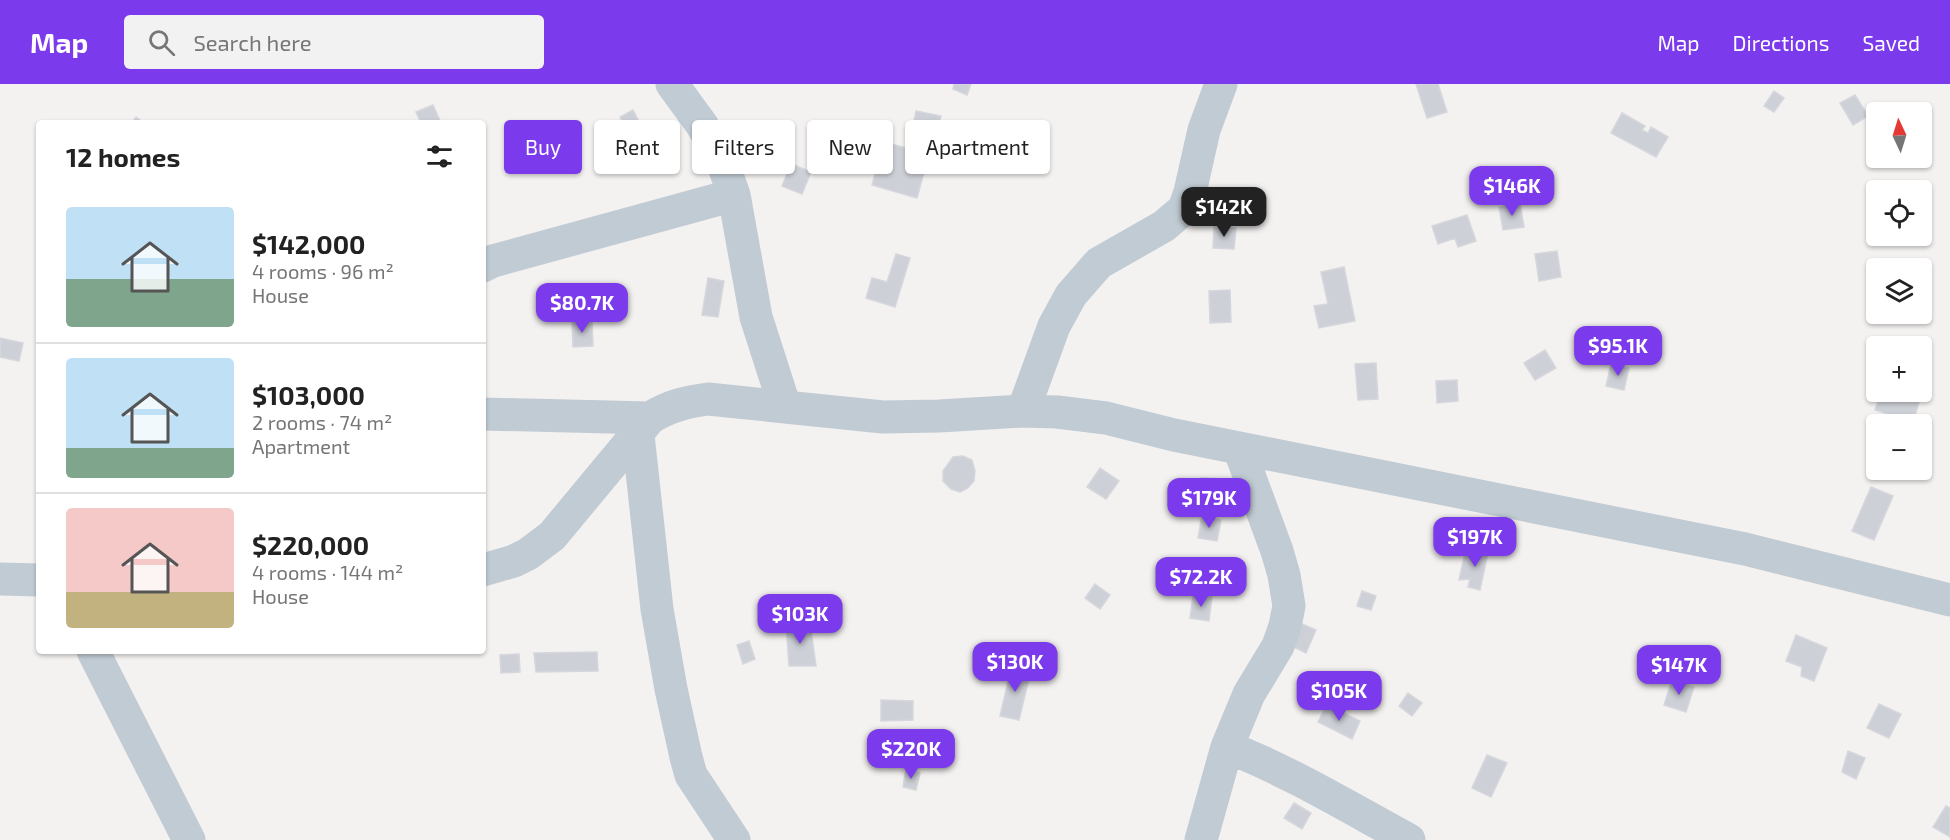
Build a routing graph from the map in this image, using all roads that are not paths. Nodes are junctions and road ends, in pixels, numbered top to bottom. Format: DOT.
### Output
graph roads {
  1 [pos="672,84"];
  2 [pos="1221,84"];
  3 [pos="734,195"];
  4 [pos="486,265"];
  5 [pos="785,407"];
  6 [pos="1023,411"];
  7 [pos="486,414"];
  8 [pos="644,427"];
  9 [pos="1239,448"];
  10 [pos="486,569"];
  11 [pos="0,579"];
  12 [pos="36,580"];
  13 [pos="1950,600"];
  14 [pos="95,654"];
  15 [pos="1227,747"];
  16 [pos="189,840"];
  17 [pos="734,840"];
  18 [pos="1201,840"];
  19 [pos="1409,840"];
  1 -- 3 [label="street"];
  2 -- 6 [label="street"];
  3 -- 4 [label="street"];
  3 -- 5 [label="street"];
  5 -- 6 [label="street"];
  5 -- 8 [label="street"];
  6 -- 9 [label="street"];
  7 -- 8 [label="street"];
  8 -- 10 [label="street"];
  8 -- 17 [label="street"];
  9 -- 13 [label="street"];
  9 -- 15 [label="street"];
  11 -- 12 [label="street"];
  14 -- 16 [label="street"];
  15 -- 18 [label="street"];
  15 -- 19 [label="street"];
}
